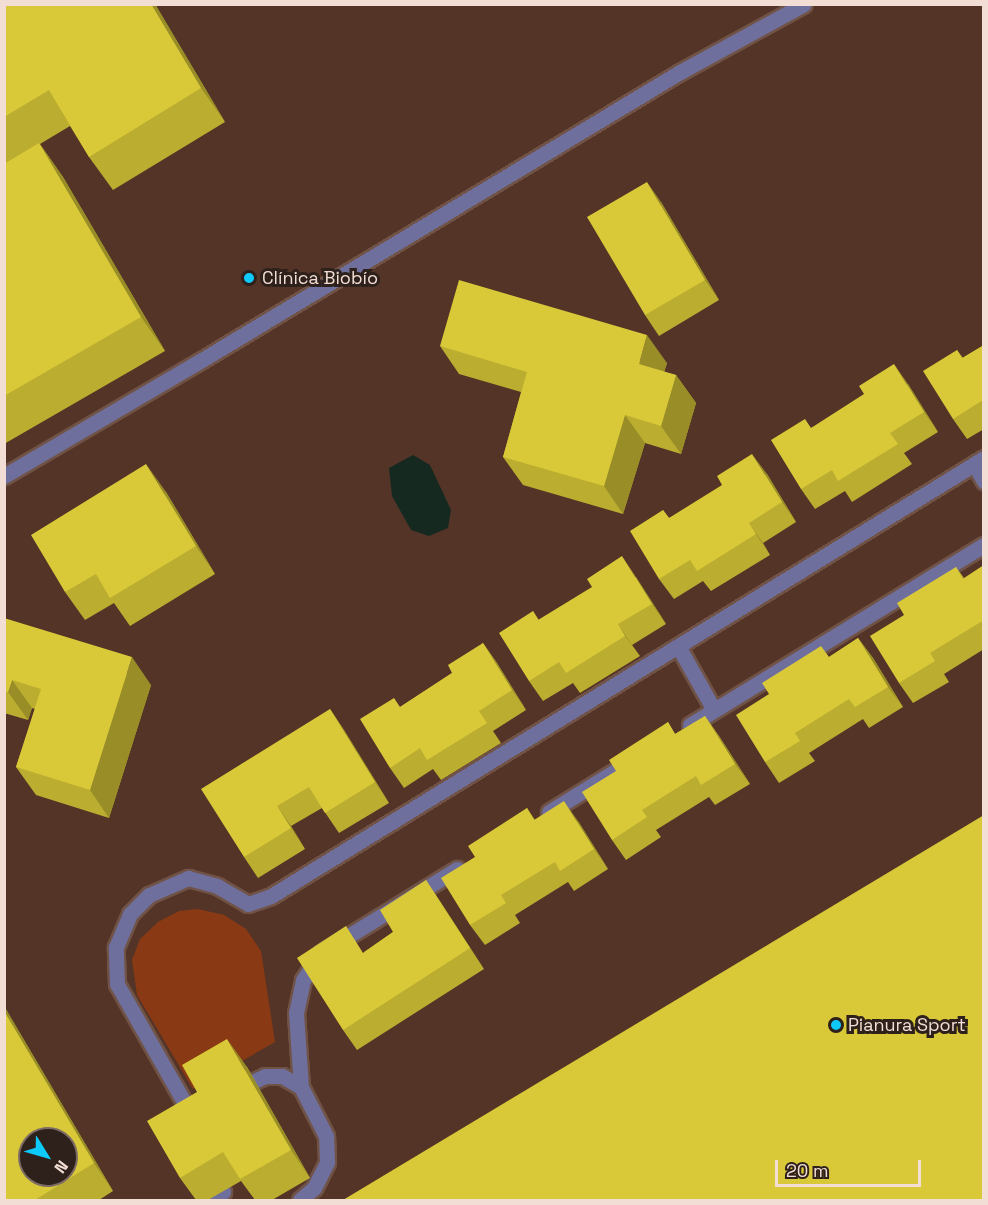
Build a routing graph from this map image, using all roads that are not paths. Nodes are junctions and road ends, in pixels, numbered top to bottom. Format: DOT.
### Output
graph roads {
  1 [pos="804,4"];
  2 [pos="979,461"];
  3 [pos="4,476"];
  4 [pos="984,480"];
  5 [pos="984,545"];
  6 [pos="678,646"];
  7 [pos="714,710"];
  8 [pos="674,735"];
  9 [pos="644,754"];
  10 [pos="533,822"];
  11 [pos="472,860"];
  12 [pos="254,1081"];
  13 [pos="301,1087"];
  14 [pos="200,1122"];
  15 [pos="300,1200"];
  1 -- 3 [label="lane"];
  2 -- 4 [label="lane"];
  2 -- 6 [label="lane"];
  5 -- 7 [label="lane"];
  6 -- 7 [label="lane"];
  6 -- 14 [label="lane"];
  7 -- 8 [label="lane"];
  9 -- 10 [label="lane"];
  11 -- 13 [label="lane"];
  12 -- 13 [label="lane"];
  13 -- 15 [label="lane"];
}
